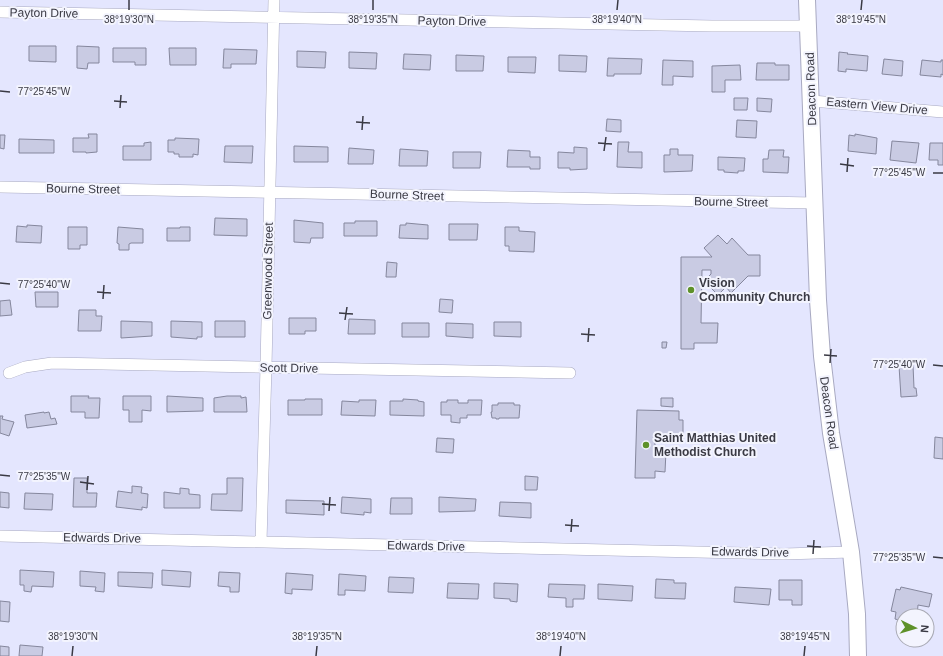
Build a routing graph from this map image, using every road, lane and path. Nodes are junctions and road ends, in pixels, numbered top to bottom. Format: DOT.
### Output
graph roads {
  1 [pos="274,0"];
  2 [pos="807,0"];
  3 [pos="0,12"];
  4 [pos="273,17"];
  5 [pos="809,26"];
  6 [pos="812,101"];
  7 [pos="943,112"];
  8 [pos="0,187"];
  9 [pos="270,192"];
  10 [pos="814,203"];
  11 [pos="266,367"];
  12 [pos="9,373"];
  13 [pos="570,373"];
  14 [pos="0,536"];
  15 [pos="261,542"];
  16 [pos="852,552"];
  17 [pos="858,656"];
  1 -- 4 [label="street, Greenwood Street"];
  2 -- 5 [label="main road, Deacon Road"];
  3 -- 4 [label="street, Payton Drive"];
  4 -- 5 [label="street, Payton Drive"];
  4 -- 9 [label="street, Greenwood Street"];
  5 -- 6 [label="main road, Deacon Road"];
  6 -- 7 [label="street, Eastern View Drive"];
  6 -- 10 [label="main road, Deacon Road"];
  8 -- 9 [label="street, Bourne Street"];
  9 -- 10 [label="street, Bourne Street"];
  9 -- 11 [label="street, Greenwood Street"];
  10 -- 16 [label="main road, Deacon Road"];
  11 -- 12 [label="street, Scott Drive"];
  11 -- 13 [label="street, Scott Drive"];
  11 -- 15 [label="street, Greenwood Street"];
  14 -- 15 [label="street, Edwards Drive"];
  15 -- 16 [label="street, Edwards Drive"];
  16 -- 17 [label="main road, Deacon Road"];
}
